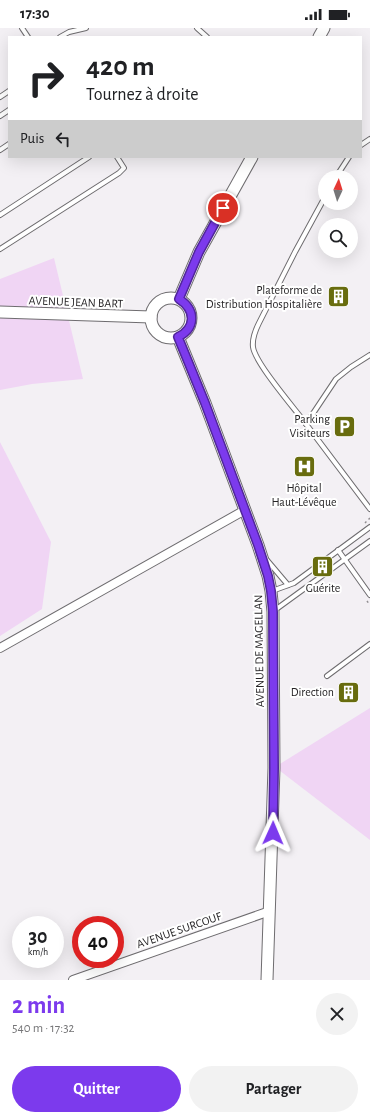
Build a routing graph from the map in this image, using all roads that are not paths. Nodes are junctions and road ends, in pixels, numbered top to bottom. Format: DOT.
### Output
graph roads {
  1 [pos="86,28"];
  2 [pos="197,28"];
  3 [pos="62,36"];
  4 [pos="206,36"];
  5 [pos="370,139"];
  6 [pos="362,145"];
  7 [pos="87,158"];
  8 [pos="118,158"];
  9 [pos="251,158"];
  10 [pos="348,158"];
  11 [pos="341,170"];
  12 [pos="318,210"];
  13 [pos="0,215"];
  14 [pos="0,249"];
  15 [pos="179,299"];
  16 [pos="0,312"];
  17 [pos="151,317"];
  18 [pos="178,337"];
  19 [pos="370,355"];
  20 [pos="306,424"];
  21 [pos="370,509"];
  22 [pos="245,510"];
  23 [pos="370,527"];
  24 [pos="370,541"];
  25 [pos="338,550"];
  26 [pos="261,552"];
  27 [pos="344,560"];
  28 [pos="288,585"];
  29 [pos="271,591"];
  30 [pos="370,595"];
  31 [pos="273,612"];
  32 [pos="370,644"];
  33 [pos="0,648"];
  34 [pos="327,676"];
  35 [pos="270,911"];
  36 [pos="73,980"];
  37 [pos="267,980"];
  1 -- 3 [label="lane"];
  2 -- 4 [label="lane"];
  5 -- 6 [label="lane"];
  7 -- 13 [label="lane"];
  8 -- 14 [label="lane"];
  9 -- 15 [label="street"];
  10 -- 11 [label="lane"];
  12 -- 20 [label="lane"];
  15 -- 17 [label="street"];
  15 -- 18 [label="street"];
  16 -- 17 [label="street, AVENUE JEAN BART"];
  17 -- 18 [label="street"];
  18 -- 22 [label="street, AVENUE DE MAGELLAN"];
  19 -- 20 [label="lane"];
  20 -- 21 [label="lane"];
  22 -- 26 [label="street, AVENUE DE MAGELLAN"];
  22 -- 33 [label="street"];
  23 -- 25 [label="lane"];
  24 -- 27 [label="lane"];
  25 -- 27 [label="lane"];
  25 -- 28 [label="lane"];
  26 -- 28 [label="lane"];
  26 -- 29 [label="street, AVENUE DE MAGELLAN"];
  27 -- 30 [label="lane"];
  27 -- 31 [label="lane"];
  28 -- 29 [label="lane"];
  29 -- 31 [label="street, AVENUE DE MAGELLAN"];
  31 -- 35 [label="street, AVENUE DE MAGELLAN"];
  32 -- 34 [label="lane"];
  35 -- 36 [label="street, AVENUE SURCOUF"];
  35 -- 37 [label="street, AVENUE DE MAGELLAN"];
}
